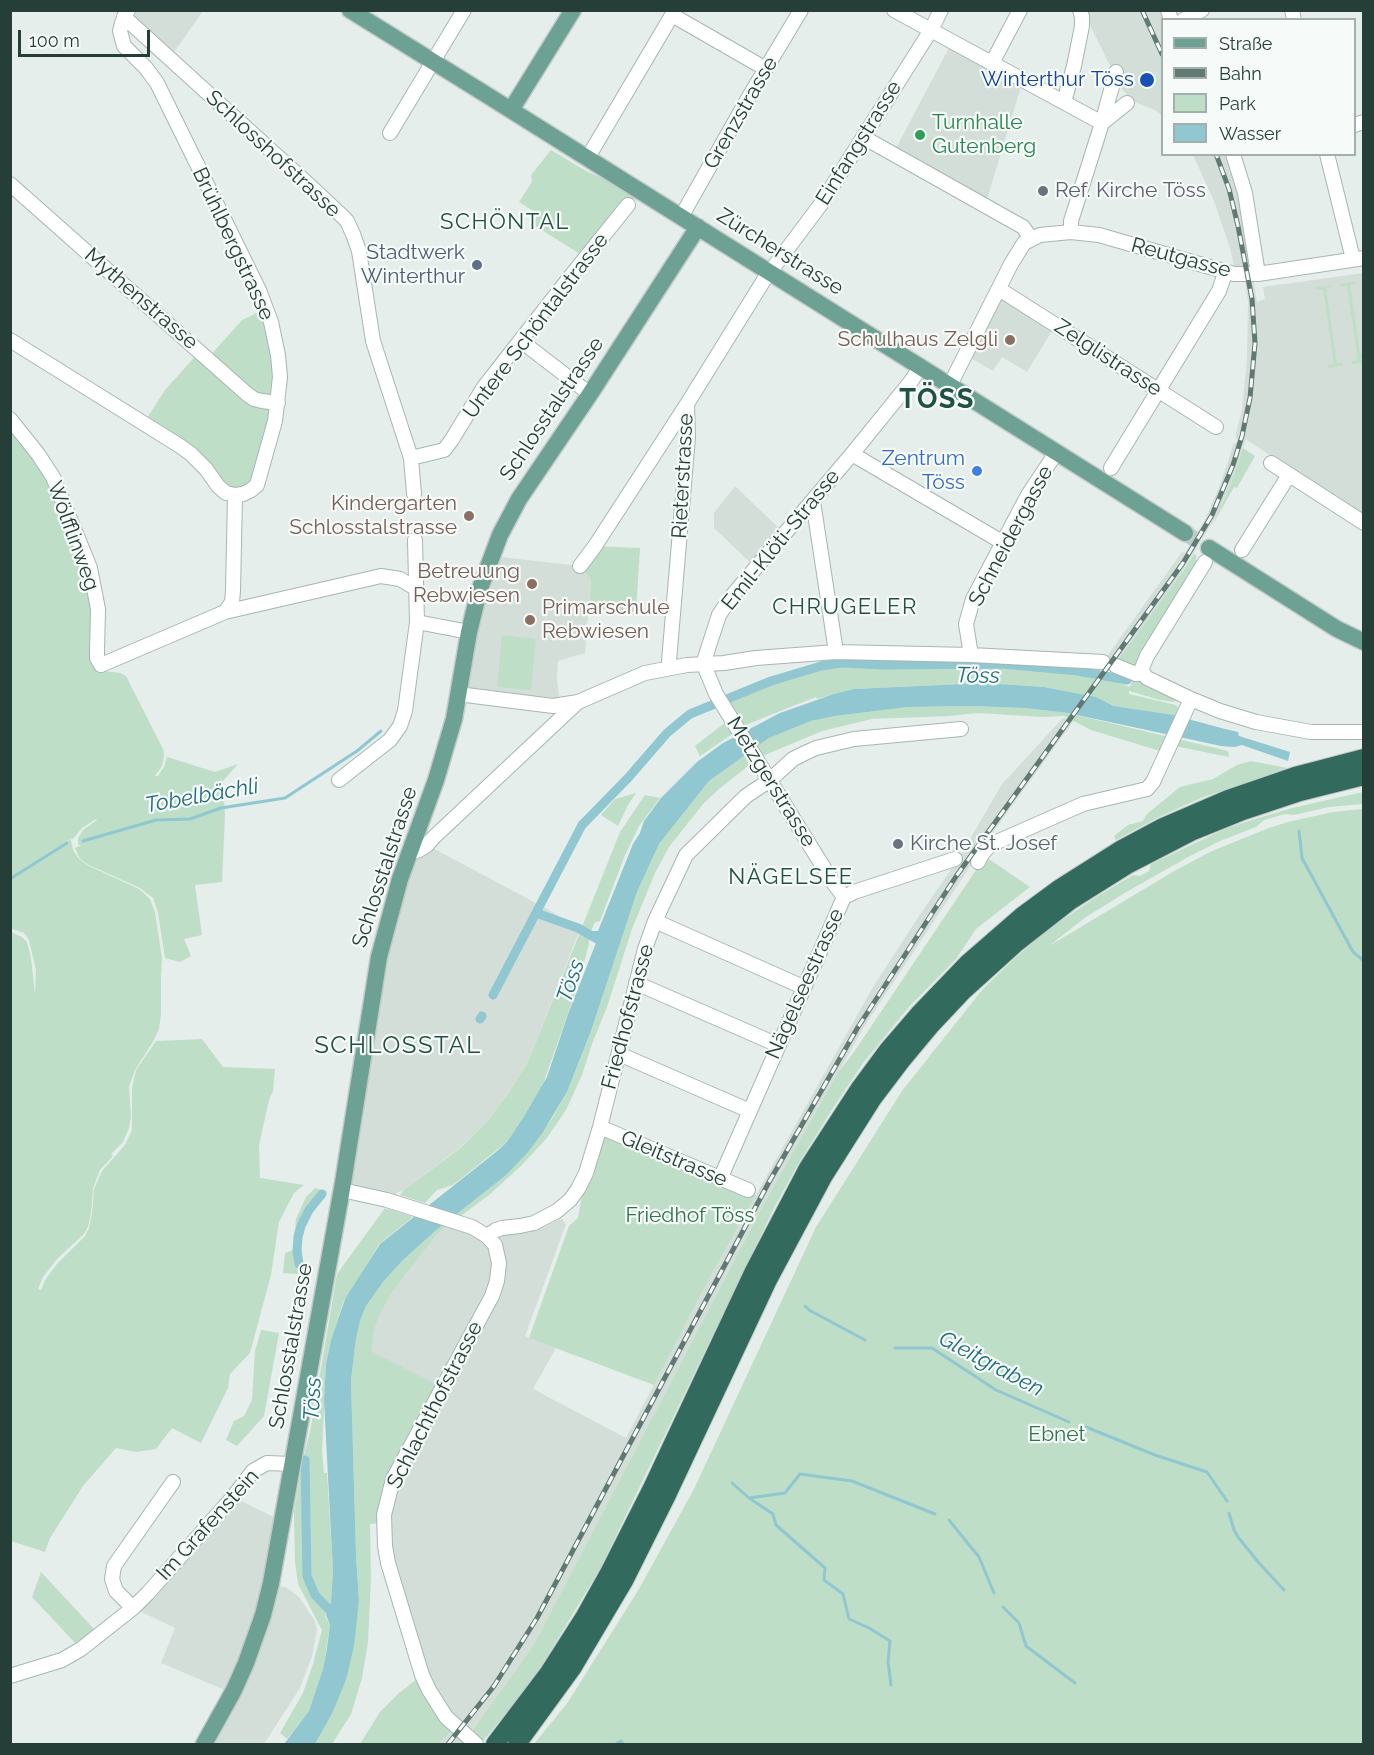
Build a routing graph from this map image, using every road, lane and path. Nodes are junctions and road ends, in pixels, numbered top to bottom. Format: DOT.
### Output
graph roads {
  1 [pos="464,10"];
  2 [pos="573,10"];
  3 [pos="801,10"];
  4 [pos="894,10"];
  5 [pos="942,10"];
  6 [pos="1020,10"];
  7 [pos="1080,10"];
  8 [pos="1202,10"];
  9 [pos="356,12"];
  10 [pos="673,13"];
  11 [pos="126,14"];
  12 [pos="1188,18"];
  13 [pos="931,30"];
  14 [pos="433,62"];
  15 [pos="992,63"];
  16 [pos="766,69"];
  17 [pos="1116,72"];
  18 [pos="1064,102"];
  19 [pos="1127,103"];
  20 [pos="511,110"];
  21 [pos="1102,123"];
  22 [pos="390,134"];
  23 [pos="863,137"];
  24 [pos="1236,156"];
  25 [pos="1328,156"];
  26 [pos="587,159"];
  27 [pos="10,184"];
  28 [pos="628,205"];
  29 [pos="681,217"];
  30 [pos="698,227"];
  31 [pos="1071,232"];
  32 [pos="1031,238"];
  33 [pos="1358,259"];
  34 [pos="770,272"];
  35 [pos="1225,273"];
  36 [pos="1258,274"];
  37 [pos="999,289"];
  38 [pos="522,339"];
  39 [pos="10,340"];
  40 [pos="921,367"];
  41 [pos="951,385"];
  42 [pos="1159,391"];
  43 [pos="590,394"];
  44 [pos="278,403"];
  45 [pos="687,404"];
  46 [pos="10,419"];
  47 [pos="1216,428"];
  48 [pos="852,454"];
  49 [pos="411,458"];
  50 [pos="1052,458"];
  51 [pos="1271,464"];
  52 [pos="1111,468"];
  53 [pos="1289,475"];
  54 [pos="414,494"];
  55 [pos="234,495"];
  56 [pos="813,501"];
  57 [pos="1364,523"];
  58 [pos="1185,533"];
  59 [pos="415,540"];
  60 [pos="1002,543"];
  61 [pos="1242,550"];
  62 [pos="1207,555"];
  63 [pos="580,566"];
  64 [pos="415,588"];
  65 [pos="225,612"];
  66 [pos="417,622"];
  67 [pos="469,632"];
  68 [pos="1364,642"];
  69 [pos="836,652"];
  70 [pos="971,655"];
  71 [pos="705,664"];
  72 [pos="670,667"];
  73 [pos="1143,673"];
  74 [pos="458,694"];
  75 [pos="578,702"];
  76 [pos="1188,704"];
  77 [pos="961,729"];
  78 [pos="1364,732"];
  79 [pos="1364,758"];
  80 [pos="767,775"];
  81 [pos="1364,776"];
  82 [pos="339,780"];
  83 [pos="1364,783"];
  84 [pos="1322,786"];
  85 [pos="410,853"];
  86 [pos="955,859"];
  87 [pos="978,862"];
  88 [pos="844,897"];
  89 [pos="655,921"];
  90 [pos="636,983"];
  91 [pos="803,987"];
  92 [pos="778,1045"];
  93 [pos="619,1054"];
  94 [pos="750,1111"];
  95 [pos="600,1127"];
  96 [pos="720,1179"];
  97 [pos="342,1190"];
  98 [pos="748,1190"];
  99 [pos="487,1236"];
  100 [pos="292,1464"];
  101 [pos="173,1482"];
  102 [pos="133,1608"];
  103 [pos="10,1676"];
  104 [pos="204,1744"];
  105 [pos="476,1744"];
  106 [pos="495,1744"];
  107 [pos="517,1744"];
  1 -- 14 [label="street"];
  2 -- 20 [label="main road"];
  3 -- 16 [label="street, Grenzstrasse"];
  4 -- 13 [label="street"];
  5 -- 13 [label="street, Einfangstrasse"];
  6 -- 15 [label="street"];
  7 -- 18 [label="street"];
  8 -- 12 [label="street"];
  9 -- 14 [label="main road, Zürcherstrasse"];
  10 -- 16 [label="street"];
  10 -- 26 [label="street"];
  11 -- 44 [label="street, Brühlbergstrasse"];
  11 -- 49 [label="street, Schlosshofstrasse"];
  13 -- 15 [label="street"];
  13 -- 23 [label="street, Einfangstrasse"];
  14 -- 20 [label="main road, Zürcherstrasse"];
  14 -- 22 [label="street"];
  15 -- 18 [label="street"];
  16 -- 29 [label="street, Grenzstrasse"];
  17 -- 21 [label="street"];
  18 -- 21 [label="street"];
  19 -- 21 [label="street"];
  20 -- 26 [label="main road, Zürcherstrasse"];
  21 -- 31 [label="street"];
  23 -- 32 [label="street"];
  23 -- 34 [label="street, Einfangstrasse"];
  24 -- 36 [label="street"];
  25 -- 33 [label="street"];
  26 -- 29 [label="main road, Zürcherstrasse"];
  27 -- 44 [label="street, Mythenstrasse"];
  28 -- 38 [label="street, Untere Schöntalstrasse"];
  29 -- 30 [label="main road, Zürcherstrasse"];
  30 -- 34 [label="main road, Zürcherstrasse"];
  30 -- 43 [label="main road, Schlosstalstrasse"];
  31 -- 32 [label="street, Reutgasse"];
  31 -- 35 [label="street, Reutgasse"];
  32 -- 37 [label="street"];
  33 -- 36 [label="street, Reutgasse"];
  34 -- 40 [label="main road, Zürcherstrasse"];
  34 -- 45 [label="street, Rieterstrasse"];
  35 -- 36 [label="street, Reutgasse"];
  35 -- 42 [label="street"];
  37 -- 41 [label="street"];
  37 -- 42 [label="street, Zelglistrasse"];
  38 -- 43 [label="street"];
  38 -- 49 [label="street, Untere Schöntalstrasse"];
  39 -- 55 [label="street"];
  40 -- 41 [label="main road, Zürcherstrasse"];
  40 -- 48 [label="street, Emil-Klöti-Strasse"];
  41 -- 50 [label="main road, Zürcherstrasse"];
  42 -- 47 [label="street, Zelglistrasse"];
  42 -- 52 [label="street"];
  43 -- 67 [label="main road, Schlosstalstrasse"];
  44 -- 55 [label="street, Brühlbergstrasse"];
  45 -- 63 [label="street"];
  45 -- 72 [label="street, Rieterstrasse"];
  46 -- 65 [label="street, Wölfflinweg"];
  48 -- 56 [label="street, Emil-Klöti-Strasse"];
  48 -- 60 [label="street"];
  49 -- 54 [label="street, Schlosshofstrasse"];
  50 -- 58 [label="main road, Zürcherstrasse"];
  50 -- 60 [label="street, Schneidergasse"];
  51 -- 53 [label="street"];
  53 -- 57 [label="street"];
  53 -- 61 [label="street"];
  55 -- 65 [label="street"];
  56 -- 69 [label="street"];
  56 -- 71 [label="street, Emil-Klöti-Strasse"];
  59 -- 64 [label="street"];
  60 -- 70 [label="street, Schneidergasse"];
  62 -- 68 [label="main road"];
  62 -- 73 [label="street"];
  64 -- 65 [label="street"];
  64 -- 66 [label="street"];
  66 -- 67 [label="street"];
  66 -- 82 [label="street"];
  67 -- 74 [label="main road, Schlosstalstrasse"];
  69 -- 70 [label="street"];
  69 -- 71 [label="street"];
  70 -- 73 [label="street"];
  71 -- 72 [label="street"];
  71 -- 80 [label="street, Metzgerstrasse"];
  72 -- 75 [label="street"];
  73 -- 76 [label="street"];
  74 -- 75 [label="street"];
  74 -- 85 [label="main road, Schlosstalstrasse"];
  75 -- 85 [label="street"];
  76 -- 78 [label="street"];
  76 -- 87 [label="street"];
  77 -- 80 [label="street, Friedhofstrasse"];
  79 -- 106 [label="highway"];
  80 -- 88 [label="street, Metzgerstrasse"];
  80 -- 89 [label="street, Friedhofstrasse"];
  81 -- 84 [label="highway"];
  83 -- 84 [label="highway"];
  84 -- 107 [label="highway"];
  85 -- 97 [label="main road, Schlosstalstrasse"];
  86 -- 88 [label="street, Nägelseestrasse"];
  88 -- 91 [label="street, Nägelseestrasse"];
  89 -- 90 [label="street, Friedhofstrasse"];
  89 -- 91 [label="street"];
  90 -- 92 [label="street"];
  90 -- 93 [label="street, Friedhofstrasse"];
  91 -- 92 [label="street, Nägelseestrasse"];
  92 -- 94 [label="street, Nägelseestrasse"];
  93 -- 94 [label="street"];
  93 -- 95 [label="street, Friedhofstrasse"];
  94 -- 96 [label="street, Nägelseestrasse"];
  95 -- 96 [label="street, Gleitstrasse"];
  95 -- 99 [label="street, Friedhofstrasse"];
  96 -- 98 [label="street, Gleitstrasse"];
  97 -- 99 [label="street"];
  97 -- 100 [label="main road, Schlosstalstrasse"];
  99 -- 105 [label="street, Schlachthofstrasse"];
  100 -- 102 [label="street, Im Grafenstein"];
  100 -- 104 [label="main road, Schlosstalstrasse"];
  101 -- 102 [label="street"];
  102 -- 103 [label="street, Im Grafenstein"];
}
